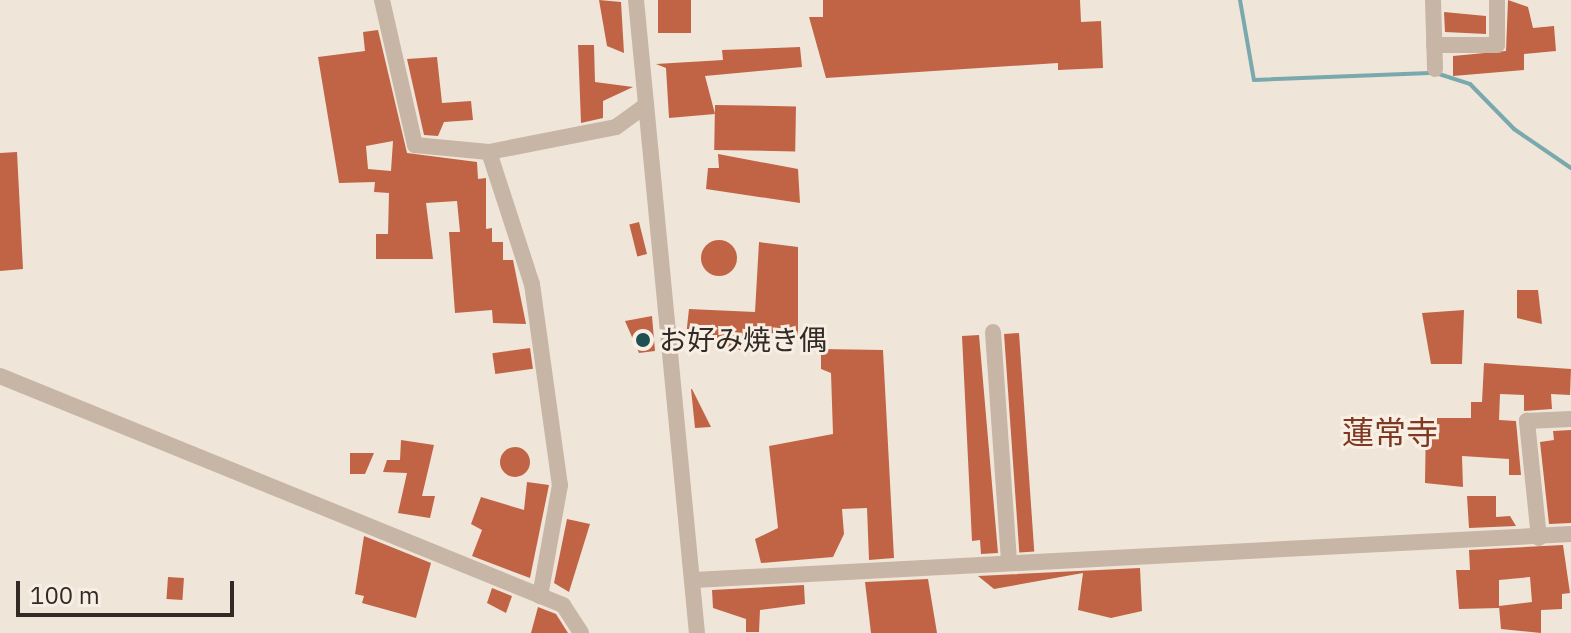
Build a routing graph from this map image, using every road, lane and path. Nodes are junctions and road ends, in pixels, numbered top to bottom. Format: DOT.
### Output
graph roads {
  1 [pos="382,0"];
  2 [pos="636,0"];
  3 [pos="1433,0"];
  4 [pos="1497,0"];
  5 [pos="1434,45"];
  6 [pos="1435,69"];
  7 [pos="646,105"];
  8 [pos="489,152"];
  9 [pos="993,332"];
  10 [pos="0,376"];
  11 [pos="1571,419"];
  12 [pos="1571,534"];
  13 [pos="1539,538"];
  14 [pos="1009,559"];
  15 [pos="694,580"];
  16 [pos="540,596"];
  17 [pos="581,633"];
  18 [pos="697,633"];
  1 -- 8 [label="street"];
  2 -- 7 [label="street"];
  3 -- 5 [label="street"];
  4 -- 5 [label="street"];
  5 -- 6 [label="street"];
  7 -- 8 [label="street"];
  7 -- 15 [label="street"];
  8 -- 16 [label="street"];
  9 -- 14 [label="street"];
  10 -- 16 [label="street"];
  11 -- 13 [label="street"];
  12 -- 13 [label="street"];
  13 -- 14 [label="street"];
  14 -- 15 [label="street"];
  15 -- 18 [label="street"];
  16 -- 17 [label="street"];
}
